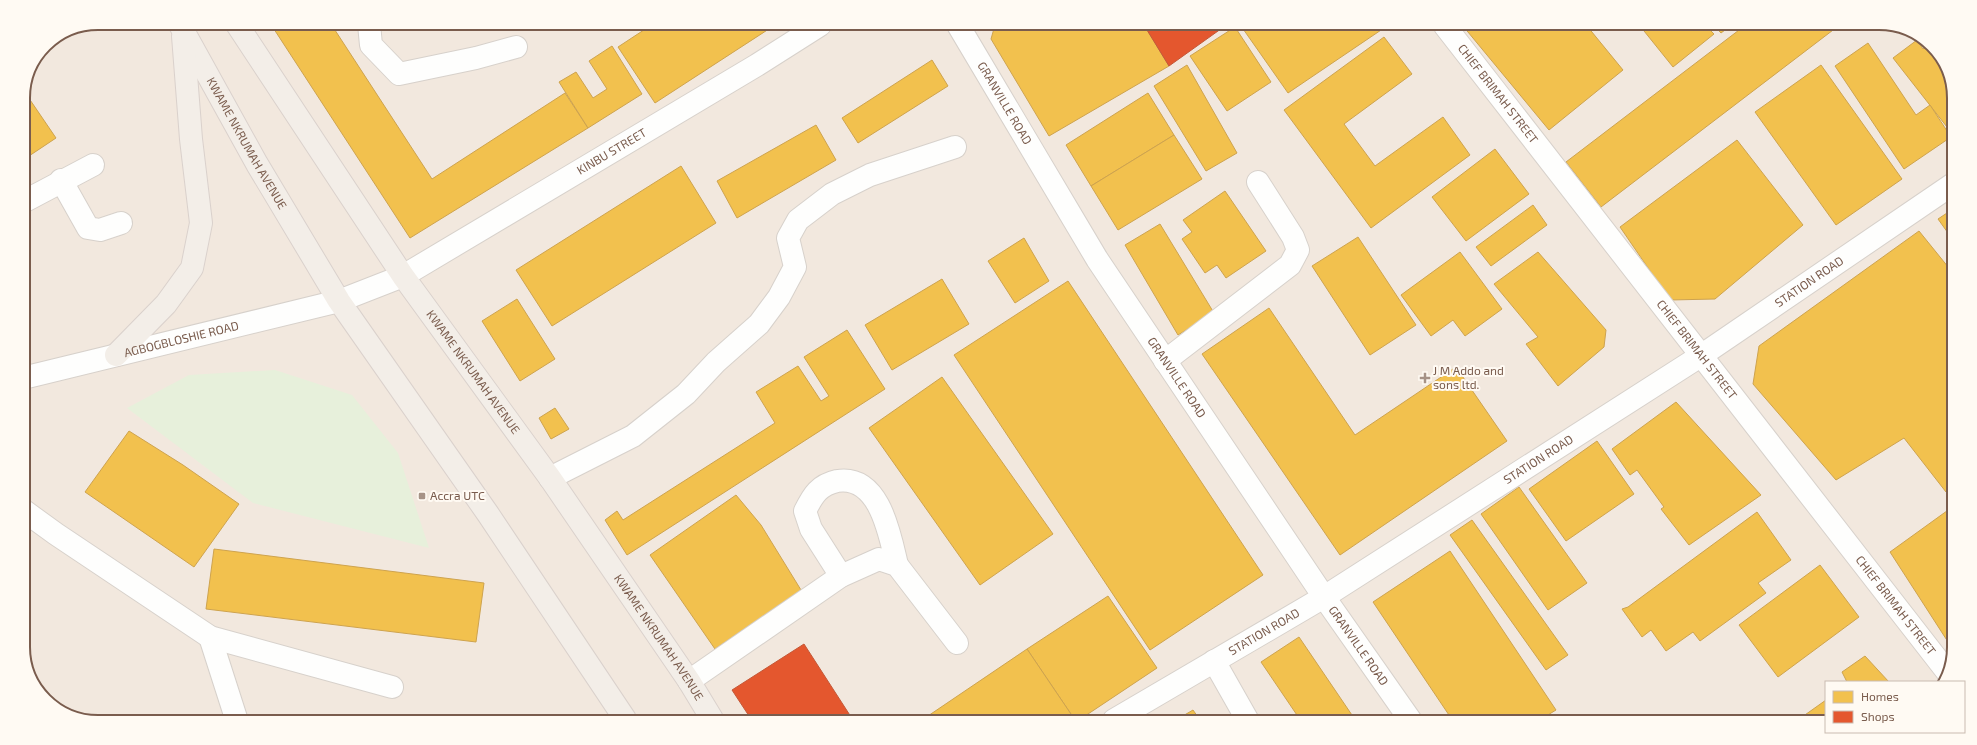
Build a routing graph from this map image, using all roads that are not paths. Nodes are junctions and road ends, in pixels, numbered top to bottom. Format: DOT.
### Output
graph roads {
  1 [pos="180,30"];
  2 [pos="182,30"];
  3 [pos="241,30"];
  4 [pos="370,30"];
  5 [pos="961,30"];
  6 [pos="1448,30"];
  7 [pos="795,31"];
  8 [pos="516,47"];
  9 [pos="955,147"];
  10 [pos="93,165"];
  11 [pos="61,180"];
  12 [pos="1258,182"];
  13 [pos="1947,188"];
  14 [pos="30,198"];
  15 [pos="121,223"];
  16 [pos="403,276"];
  17 [pos="339,301"];
  18 [pos="116,355"];
  19 [pos="1702,355"];
  20 [pos="1165,361"];
  21 [pos="30,376"];
  22 [pos="550,478"];
  23 [pos="30,515"];
  24 [pos="897,565"];
  25 [pos="841,576"];
  26 [pos="1324,597"];
  27 [pos="210,637"];
  28 [pos="957,643"];
  29 [pos="1214,661"];
  30 [pos="1944,667"];
  31 [pos="689,682"];
  32 [pos="392,687"];
  33 [pos="235,715"];
  34 [pos="622,715"];
  35 [pos="710,715"];
  36 [pos="1122,715"];
  37 [pos="1245,715"];
  38 [pos="1407,715"];
  1 -- 18 [label="main road"];
  2 -- 17 [label="main road, KWAME NKRUMAH AVENUE"];
  3 -- 16 [label="main road, KWAME NKRUMAH AVENUE"];
  4 -- 8 [label="street"];
  5 -- 20 [label="street, GRANVILLE ROAD"];
  6 -- 19 [label="street, CHIEF BRIMAH STREET"];
  7 -- 16 [label="street, KINBU STREET"];
  9 -- 22 [label="street"];
  10 -- 11 [label="street"];
  11 -- 14 [label="street"];
  11 -- 15 [label="street"];
  12 -- 20 [label="street"];
  13 -- 19 [label="street, STATION ROAD"];
  16 -- 17 [label="street, KINBU STREET"];
  16 -- 22 [label="main road, KWAME NKRUMAH AVENUE"];
  17 -- 18 [label="street, AGBOGBLOSHIE ROAD"];
  17 -- 34 [label="main road, KWAME NKRUMAH AVENUE"];
  18 -- 21 [label="street, AGBOGBLOSHIE ROAD"];
  19 -- 26 [label="street, STATION ROAD"];
  19 -- 30 [label="street, CHIEF BRIMAH STREET"];
  20 -- 26 [label="street, GRANVILLE ROAD"];
  22 -- 31 [label="main road, KWAME NKRUMAH AVENUE"];
  23 -- 27 [label="street"];
  24 -- 25 [label="street"];
  24 -- 25 [label="street"];
  24 -- 28 [label="street"];
  25 -- 31 [label="street"];
  26 -- 29 [label="street, STATION ROAD"];
  26 -- 38 [label="street, GRANVILLE ROAD"];
  27 -- 32 [label="street"];
  27 -- 33 [label="street"];
  29 -- 36 [label="street, STATION ROAD"];
  29 -- 37 [label="street"];
  31 -- 35 [label="main road, KWAME NKRUMAH AVENUE"];
}
